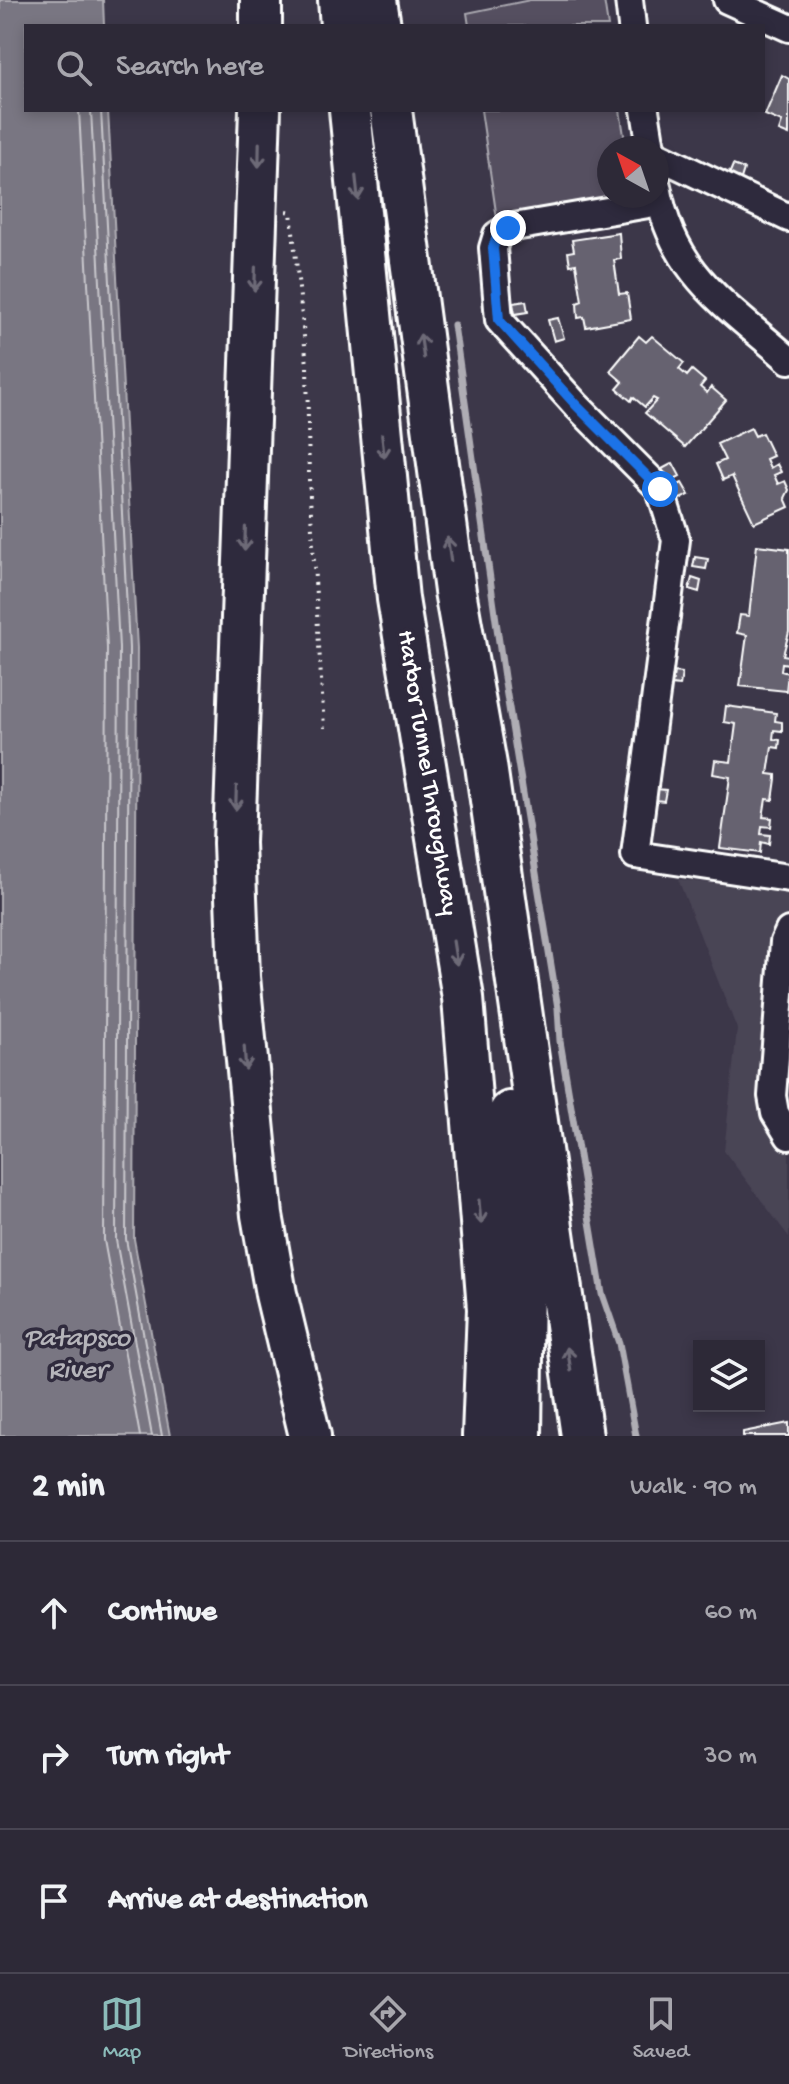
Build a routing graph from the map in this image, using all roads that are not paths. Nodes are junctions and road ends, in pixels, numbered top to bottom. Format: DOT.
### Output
graph roads {
  1 [pos="261,0"];
  2 [pos="339,0"];
  3 [pos="376,0"];
  4 [pos="629,0"];
  5 [pos="727,0"];
  6 [pos="757,6"];
  7 [pos="261,24"];
  8 [pos="341,24"];
  9 [pos="380,24"];
  10 [pos="632,24"];
  11 [pos="789,28"];
  12 [pos="260,112"];
  13 [pos="350,112"];
  14 [pos="391,112"];
  15 [pos="645,112"];
  16 [pos="649,136"];
  17 [pos="669,161"];
  18 [pos="597,208"];
  19 [pos="663,208"];
  20 [pos="789,218"];
  21 [pos="789,360"];
  22 [pos="455,591"];
  23 [pos="789,878"];
  24 [pos="789,931"];
  25 [pos="789,1136"];
  26 [pos="310,1436"];
  27 [pos="483,1436"];
  28 [pos="521,1436"];
  29 [pos="582,1436"];
  1 -- 7 [label="highway"];
  2 -- 8 [label="highway"];
  3 -- 9 [label="highway"];
  4 -- 10 [label="street"];
  5 -- 6 [label="street"];
  6 -- 11 [label="street"];
  12 -- 26 [label="highway, one-way"];
  13 -- 27 [label="highway, Harbor Tunnel Throughway, one-way"];
  22 -- 14 [label="highway, Harbor Tunnel Throughway, one-way"];
  15 -- 16 [label="street"];
  17 -- 20 [label="street"];
  18 -- 23 [label="street"];
  19 -- 21 [label="street"];
  22 -- 28 [label="highway, Harbor Tunnel Throughway"];
  29 -- 22 [label="highway, Harbor Tunnel Throughway, one-way"];
  24 -- 25 [label="street"];
}
